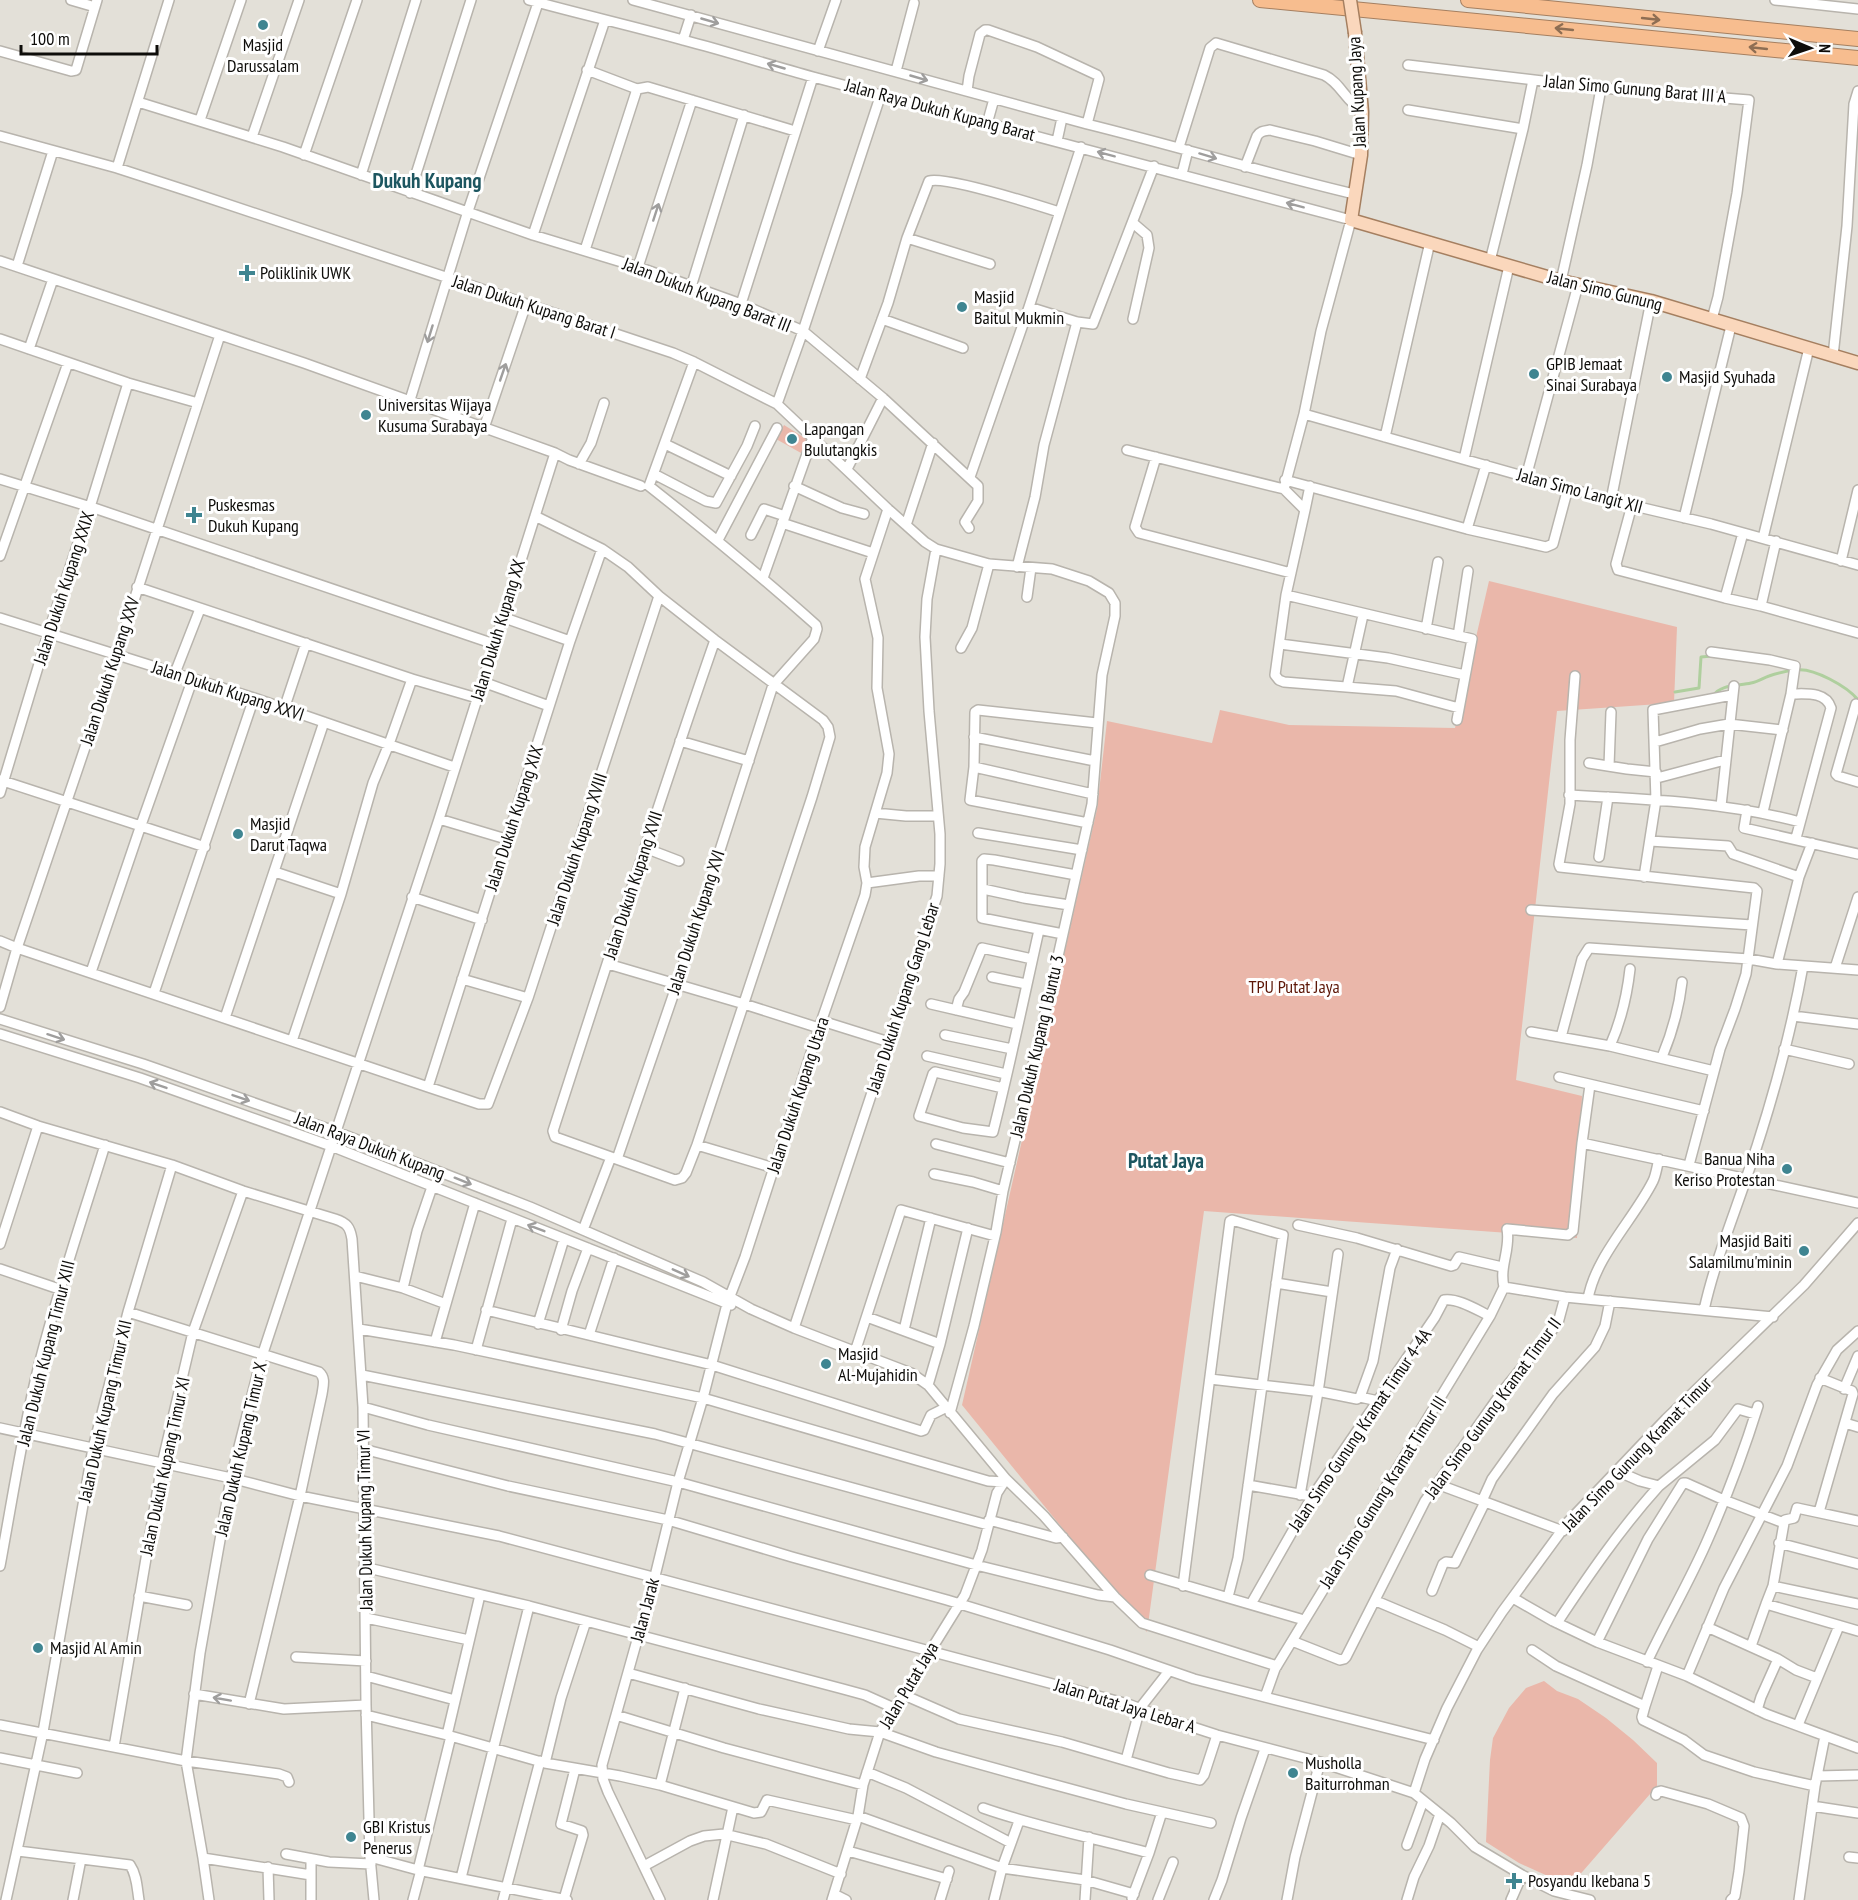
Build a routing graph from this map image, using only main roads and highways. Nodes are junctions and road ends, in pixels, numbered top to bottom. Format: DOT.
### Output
graph roads {
  1 [pos="1260,0"];
  2 [pos="1350,0"];
  3 [pos="1468,0"];
  4 [pos="1858,39"];
  5 [pos="1858,58"];
  6 [pos="1351,220"];
  7 [pos="1858,363"];
  5 -- 1 [label="highway, one-way"];
  2 -- 6 [label="main road, Jalan Kupang Jaya, bridge"];
  3 -- 4 [label="highway, one-way"];
  6 -- 7 [label="main road, Jalan Simo Gunung"];
}
